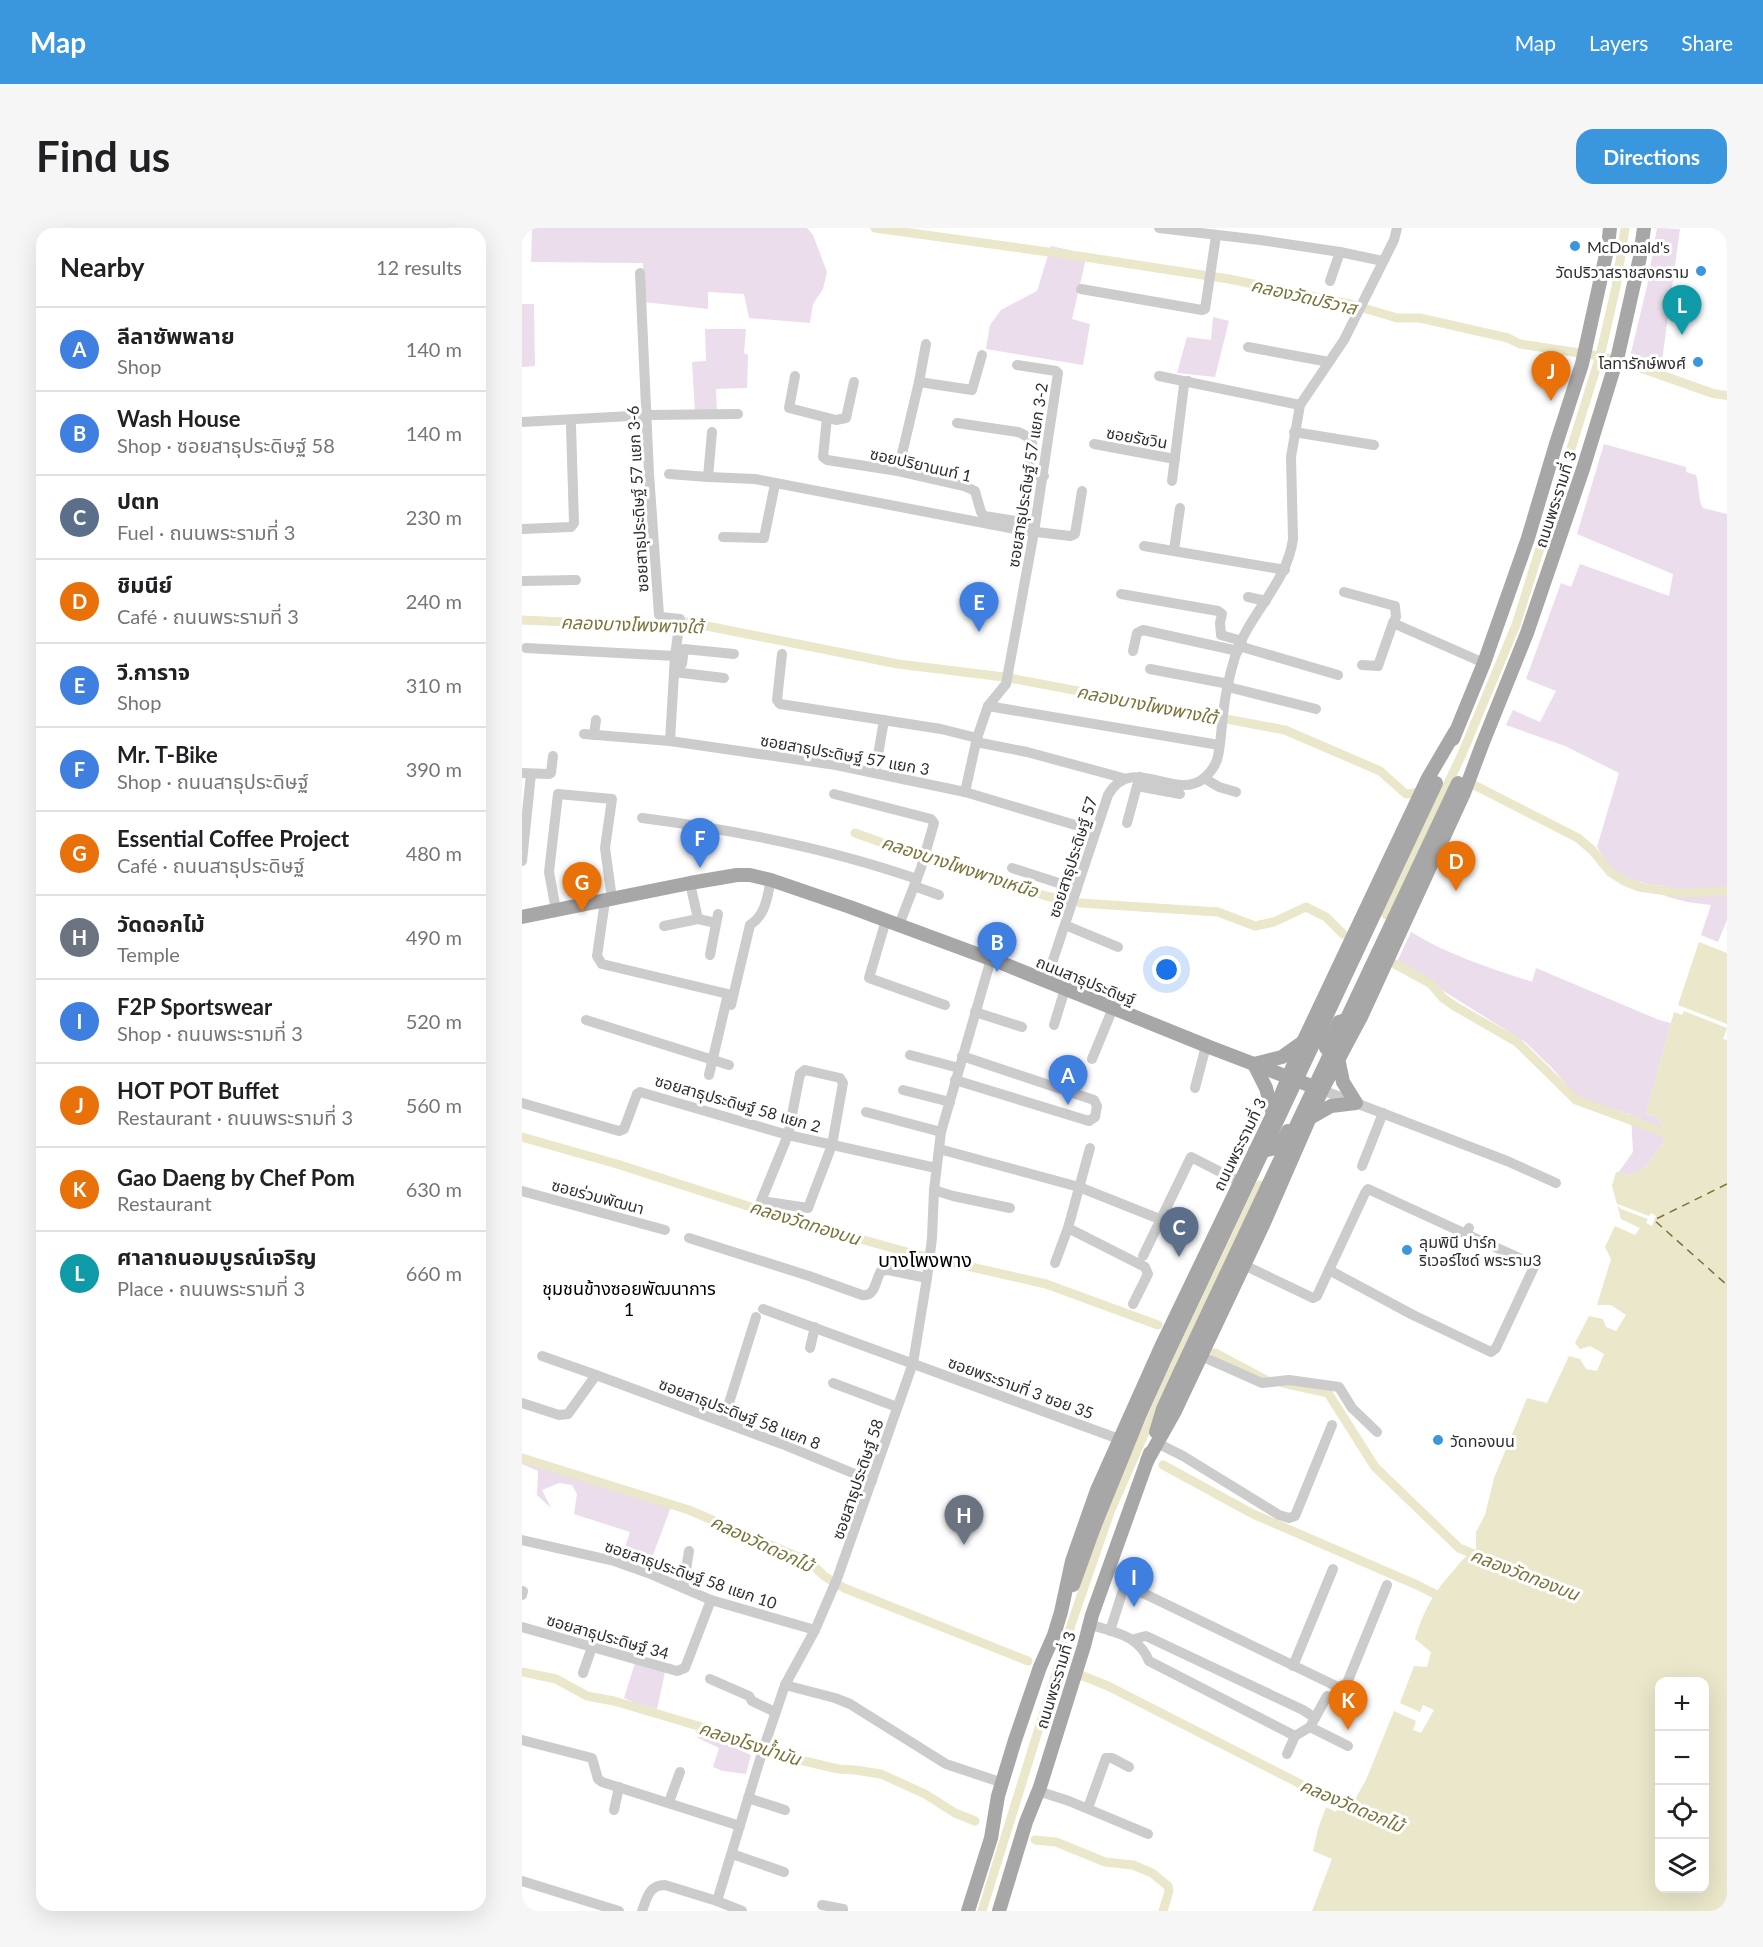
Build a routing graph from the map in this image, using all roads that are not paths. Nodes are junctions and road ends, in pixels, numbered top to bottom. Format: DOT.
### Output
graph roads {
  1 [pos="1159,228"];
  2 [pos="1397,228"];
  3 [pos="1220,236"];
  4 [pos="1609,239"];
  5 [pos="1340,252"];
  6 [pos="1640,257"];
  7 [pos="1383,261"];
  8 [pos="640,273"];
  9 [pos="1330,281"];
  10 [pos="1081,289"];
  11 [pos="926,344"];
  12 [pos="1248,348"];
  13 [pos="982,355"];
  14 [pos="1329,362"];
  15 [pos="1017,365"];
  16 [pos="795,376"];
  17 [pos="1159,376"];
  18 [pos="1188,381"];
  19 [pos="854,382"];
  20 [pos="919,382"];
  21 [pos="1300,405"];
  22 [pos="738,414"];
  23 [pos="648,416"];
  24 [pos="827,418"];
  25 [pos="522,422"];
  26 [pos="957,423"];
  27 [pos="570,426"];
  28 [pos="712,432"];
  29 [pos="1294,432"];
  30 [pos="1094,444"];
  31 [pos="1374,445"];
  32 [pos="1175,459"];
  33 [pos="898,471"];
  34 [pos="669,474"];
  35 [pos="1044,476"];
  36 [pos="708,477"];
  37 [pos="1172,481"];
  38 [pos="775,484"];
  39 [pos="1082,491"];
  40 [pos="1180,508"];
  41 [pos="1035,529"];
  42 [pos="522,530"];
  43 [pos="723,537"];
  44 [pos="1144,546"];
  45 [pos="1174,550"];
  46 [pos="1285,570"];
  47 [pos="576,580"];
  48 [pos="522,581"];
  49 [pos="1344,592"];
  50 [pos="1121,594"];
  51 [pos="1248,597"];
  52 [pos="1266,601"];
  53 [pos="1393,623"];
  54 [pos="1240,646"];
  55 [pos="526,648"];
  56 [pos="1133,651"];
  57 [pos="734,654"];
  58 [pos="782,654"];
  59 [pos="675,656"];
  60 [pos="1484,663"];
  61 [pos="1362,665"];
  62 [pos="1149,669"];
  63 [pos="678,672"];
  64 [pos="1338,675"];
  65 [pos="724,678"];
  66 [pos="1228,685"];
  67 [pos="988,706"];
  68 [pos="1316,709"];
  69 [pos="596,720"];
  70 [pos="884,720"];
  71 [pos="977,740"];
  72 [pos="670,741"];
  73 [pos="1219,745"];
  74 [pos="553,756"];
  75 [pos="875,773"];
  76 [pos="526,774"];
  77 [pos="1123,778"];
  78 [pos="1204,778"];
  79 [pos="1432,780"];
  80 [pos="1138,782"];
  81 [pos="1464,785"];
  82 [pos="965,792"];
  83 [pos="1236,792"];
  84 [pos="834,794"];
  85 [pos="1180,794"];
  86 [pos="642,818"];
  87 [pos="1126,823"];
  88 [pos="1095,831"];
  89 [pos="522,861"];
  90 [pos="1012,868"];
  91 [pos="771,880"];
  92 [pos="690,883"];
  93 [pos="915,883"];
  94 [pos="1077,889"];
  95 [pos="939,895"];
  96 [pos="609,900"];
  97 [pos="556,910"];
  98 [pos="522,917"];
  99 [pos="698,919"];
  100 [pos="893,923"];
  101 [pos="1065,925"];
  102 [pos="664,926"];
  103 [pos="1118,947"];
  104 [pos="710,955"];
  105 [pos="991,959"];
  106 [pos="1046,981"];
  107 [pos="1332,982"];
  108 [pos="1065,989"];
  109 [pos="1370,997"];
  110 [pos="945,1005"];
  111 [pos="1113,1008"];
  112 [pos="975,1012"];
  113 [pos="1361,1017"];
  114 [pos="586,1020"];
  115 [pos="1054,1025"];
  116 [pos="1022,1027"];
  117 [pos="725,1028"];
  118 [pos="1303,1042"];
  119 [pos="1206,1046"];
  120 [pos="910,1055"];
  121 [pos="962,1056"];
  122 [pos="1338,1058"];
  123 [pos="1092,1059"];
  124 [pos="712,1060"];
  125 [pos="1254,1064"];
  126 [pos="729,1065"];
  127 [pos="959,1068"];
  128 [pos="709,1075"];
  129 [pos="1289,1077"];
  130 [pos="956,1080"];
  131 [pos="1315,1087"];
  132 [pos="1195,1088"];
  133 [pos="903,1090"];
  134 [pos="950,1102"];
  135 [pos="522,1103"];
  136 [pos="1356,1103"];
  137 [pos="866,1112"];
  138 [pos="1383,1113"];
  139 [pos="1273,1114"];
  140 [pos="1310,1118"];
  141 [pos="941,1132"];
  142 [pos="789,1135"];
  143 [pos="832,1145"];
  144 [pos="1090,1148"];
  145 [pos="939,1149"];
  146 [pos="1255,1151"];
  147 [pos="1362,1166"];
  148 [pos="936,1167"];
  149 [pos="1240,1181"];
  150 [pos="1556,1183"];
  151 [pos="1079,1187"];
  152 [pos="934,1190"];
  153 [pos="522,1191"];
  154 [pos="1278,1194"];
  155 [pos="1010,1208"];
  156 [pos="1162,1220"];
  157 [pos="1068,1228"];
  158 [pos="665,1230"];
  159 [pos="689,1238"];
  160 [pos="1143,1256"];
  161 [pos="1056,1263"];
  162 [pos="1244,1265"];
  163 [pos="1329,1270"];
  164 [pos="927,1278"];
  165 [pos="1133,1304"];
  166 [pos="815,1327"];
  167 [pos="810,1348"];
  168 [pos="542,1356"];
  169 [pos="1201,1356"];
  170 [pos="913,1363"];
  171 [pos="596,1375"];
  172 [pos="833,1383"];
  173 [pos="522,1403"];
  174 [pos="897,1407"];
  175 [pos="723,1422"];
  176 [pos="1332,1425"];
  177 [pos="1377,1432"];
  178 [pos="1119,1439"];
  179 [pos="1157,1443"];
  180 [pos="1147,1461"];
  181 [pos="872,1481"];
  182 [pos="522,1540"];
  183 [pos="689,1551"];
  184 [pos="1333,1569"];
  185 [pos="1388,1585"];
  186 [pos="683,1588"];
  187 [pos="711,1600"];
  188 [pos="1061,1612"];
  189 [pos="1089,1624"];
  190 [pos="522,1627"];
  191 [pos="815,1630"];
  192 [pos="1110,1631"];
  193 [pos="1134,1639"];
  194 [pos="592,1647"];
  195 [pos="1293,1666"];
  196 [pos="583,1673"];
  197 [pos="710,1679"];
  198 [pos="785,1685"];
  199 [pos="1327,1696"];
  200 [pos="775,1712"];
  201 [pos="1312,1722"];
  202 [pos="1295,1736"];
  203 [pos="522,1740"];
  204 [pos="1348,1746"];
  205 [pos="1287,1754"];
  206 [pos="1129,1767"];
  207 [pos="680,1772"];
  208 [pos="1003,1783"];
  209 [pos="619,1787"];
  210 [pos="1038,1791"];
  211 [pos="748,1798"];
  212 [pos="669,1802"];
  213 [pos="1088,1808"];
  214 [pos="614,1810"];
  215 [pos="785,1810"];
  216 [pos="740,1826"];
  217 [pos="1148,1834"];
  218 [pos="732,1854"];
  219 [pos="784,1872"];
  220 [pos="522,1881"];
  221 [pos="717,1901"];
  222 [pos="822,1905"];
  223 [pos="845,1910"];
  224 [pos="619,1911"];
  225 [pos="642,1911"];
  226 [pos="742,1911"];
  227 [pos="968,1911"];
  228 [pos="999,1911"];
  1 -- 3 [label="street"];
  2 -- 7 [label="street"];
  3 -- 5 [label="street"];
  3 -- 10 [label="street"];
  4 -- 60 [label="main road, ถนนพระรามที่ 3"];
  5 -- 7 [label="street"];
  5 -- 9 [label="street"];
  6 -- 81 [label="main road, ถนนพระรามที่ 3"];
  7 -- 14 [label="street"];
  8 -- 23 [label="street, ซอยสาธุประดิษฐ์ 57 แยก 3-6"];
  11 -- 20 [label="street"];
  12 -- 14 [label="street"];
  13 -- 20 [label="street"];
  14 -- 21 [label="street"];
  15 -- 35 [label="street, ซอยสาธุประดิษฐ์ 57 แยก 3-2"];
  16 -- 24 [label="street"];
  17 -- 18 [label="street"];
  18 -- 21 [label="street"];
  18 -- 32 [label="street, ซอยรัชวิน"];
  19 -- 24 [label="street"];
  20 -- 33 [label="street"];
  21 -- 29 [label="street"];
  22 -- 23 [label="street"];
  23 -- 25 [label="street"];
  23 -- 59 [label="street, ซอยสาธุประดิษฐ์ 57 แยก 3-6"];
  24 -- 33 [label="street, ซอยปริยานนท์ 1"];
  26 -- 35 [label="street"];
  27 -- 42 [label="street"];
  28 -- 36 [label="street"];
  29 -- 31 [label="street"];
  29 -- 46 [label="street"];
  30 -- 32 [label="street, ซอยรัชวิน"];
  32 -- 37 [label="street, ซอยรัชวิน"];
  33 -- 41 [label="street, ซอยปริยานนท์ 1"];
  34 -- 36 [label="street"];
  35 -- 41 [label="street, ซอยสาธุประดิษฐ์ 57 แยก 3-2"];
  36 -- 38 [label="street"];
  38 -- 41 [label="street"];
  38 -- 43 [label="street"];
  39 -- 41 [label="street"];
  40 -- 45 [label="street"];
  41 -- 67 [label="street, ซอยสาธุประดิษฐ์ 57 แยก 3-2"];
  44 -- 45 [label="street"];
  45 -- 46 [label="street"];
  46 -- 52 [label="street"];
  47 -- 48 [label="street"];
  49 -- 53 [label="street"];
  50 -- 54 [label="street"];
  51 -- 52 [label="street"];
  52 -- 54 [label="street"];
  53 -- 60 [label="street"];
  53 -- 61 [label="street"];
  54 -- 56 [label="street"];
  54 -- 64 [label="street"];
  54 -- 66 [label="street"];
  55 -- 59 [label="street"];
  57 -- 63 [label="street"];
  58 -- 70 [label="street"];
  59 -- 63 [label="street, ซอยสาธุประดิษฐ์ 57 แยก 3-6"];
  60 -- 79 [label="main road, ถนนพระรามที่ 3"];
  62 -- 66 [label="street"];
  63 -- 65 [label="street"];
  63 -- 72 [label="street, ซอยสาธุประดิษฐ์ 57 แยก 3-6"];
  66 -- 68 [label="street"];
  66 -- 73 [label="street"];
  67 -- 71 [label="street, ซอยสาธุประดิษฐ์ 57 แยก 3-2"];
  67 -- 73 [label="street"];
  69 -- 72 [label="street, ซอยสาธุประดิษฐ์ 57 แยก 3"];
  70 -- 71 [label="street"];
  70 -- 75 [label="street"];
  71 -- 77 [label="street"];
  71 -- 82 [label="street, ซอยสาธุประดิษฐ์ 57 แยก 3-2"];
  72 -- 75 [label="street, ซอยสาธุประดิษฐ์ 57 แยก 3"];
  73 -- 78 [label="street"];
  74 -- 76 [label="street"];
  75 -- 82 [label="street, ซอยสาธุประดิษฐ์ 57 แยก 3"];
  76 -- 89 [label="street"];
  77 -- 80 [label="street"];
  77 -- 88 [label="street, ซอยสาธุประดิษฐ์ 57"];
  78 -- 80 [label="street"];
  78 -- 83 [label="street"];
  79 -- 107 [label="main road, ถนนพระรามที่ 3"];
  79 -- 188 [label="main road, ถนนพระรามที่ 3, bridge"];
  80 -- 85 [label="street"];
  80 -- 87 [label="street"];
  81 -- 109 [label="main road, ถนนพระรามที่ 3"];
  81 -- 180 [label="main road, ถนนพระรามที่ 3, bridge"];
  82 -- 88 [label="street, ซอยสาธุประดิษฐ์ 57 แยก 3"];
  84 -- 93 [label="street"];
  86 -- 93 [label="street"];
  88 -- 94 [label="street, ซอยสาธุประดิษฐ์ 57"];
  90 -- 94 [label="street"];
  91 -- 92 [label="main road, ถนนสาธุประดิษฐ์"];
  91 -- 100 [label="main road, ถนนสาธุประดิษฐ์"];
  91 -- 117 [label="street"];
  92 -- 96 [label="main road, ถนนสาธุประดิษฐ์"];
  92 -- 99 [label="street"];
  93 -- 95 [label="street"];
  93 -- 100 [label="street"];
  94 -- 101 [label="street, ซอยสาธุประดิษฐ์ 57"];
  96 -- 97 [label="main road, ถนนสาธุประดิษฐ์"];
  96 -- 97 [label="street"];
  96 -- 124 [label="street"];
  97 -- 98 [label="main road, ถนนสาธุประดิษฐ์"];
  99 -- 102 [label="street"];
  99 -- 104 [label="street"];
  100 -- 105 [label="main road, ถนนสาธุประดิษฐ์"];
  100 -- 110 [label="street"];
  101 -- 103 [label="street"];
  101 -- 106 [label="street, ซอยสาธุประดิษฐ์ 57"];
  105 -- 106 [label="main road, ถนนสาธุประดิษฐ์"];
  105 -- 112 [label="street, ซอยสาธุประดิษฐ์ 58"];
  106 -- 108 [label="main road, ถนนสาธุประดิษฐ์"];
  107 -- 109 [label="main road"];
  107 -- 118 [label="main road, ถนนพระรามที่ 3"];
  108 -- 111 [label="main road, ถนนสาธุประดิษฐ์"];
  108 -- 115 [label="street"];
  109 -- 113 [label="main road, ถนนพระรามที่ 3"];
  111 -- 119 [label="main road, ถนนสาธุประดิษฐ์"];
  111 -- 123 [label="street"];
  112 -- 116 [label="street"];
  112 -- 121 [label="street, ซอยสาธุประดิษฐ์ 58"];
  113 -- 122 [label="main road, ถนนพระรามที่ 3"];
  113 -- 131 [label="main road"];
  114 -- 124 [label="street"];
  118 -- 125 [label="main road"];
  118 -- 129 [label="main road, ถนนพระรามที่ 3"];
  119 -- 125 [label="main road, ถนนสาธุประดิษฐ์"];
  119 -- 132 [label="street"];
  120 -- 127 [label="street"];
  121 -- 127 [label="street, ซอยสาธุประดิษฐ์ 58"];
  121 -- 130 [label="street"];
  122 -- 131 [label="main road, ถนนพระรามที่ 3"];
  122 -- 136 [label="main road"];
  124 -- 126 [label="street"];
  124 -- 128 [label="street"];
  125 -- 129 [label="main road, ถนนสาธุประดิษฐ์"];
  125 -- 139 [label="main road"];
  127 -- 130 [label="street, ซอยสาธุประดิษฐ์ 58"];
  129 -- 131 [label="main road, ถนนสาธุประดิษฐ์"];
  129 -- 139 [label="main road, ถนนพระรามที่ 3"];
  130 -- 134 [label="street, ซอยสาธุประดิษฐ์ 58"];
  131 -- 136 [label="street, ถนนสาธุประดิษฐ์"];
  131 -- 140 [label="main road, ถนนพระรามที่ 3"];
  131 -- 146 [label="main road"];
  133 -- 134 [label="street"];
  134 -- 141 [label="street, ซอยสาธุประดิษฐ์ 58"];
  135 -- 142 [label="street, ซอยสาธุประดิษฐ์ 58 แยก 2"];
  136 -- 138 [label="street, ถนนสาธุประดิษฐ์"];
  136 -- 140 [label="main road"];
  137 -- 141 [label="street"];
  138 -- 147 [label="street"];
  138 -- 150 [label="street, ถนนสาธุประดิษฐ์"];
  139 -- 146 [label="main road, ถนนพระรามที่ 3"];
  140 -- 154 [label="main road, ถนนพระรามที่ 3"];
  141 -- 145 [label="street, ซอยสาธุประดิษฐ์ 58"];
  142 -- 143 [label="street, ซอยสาธุประดิษฐ์ 58 แยก 2"];
  142 -- 143 [label="street"];
  142 -- 143 [label="street"];
  143 -- 148 [label="street, ซอยสาธุประดิษฐ์ 58 แยก 2"];
  144 -- 151 [label="street"];
  145 -- 148 [label="street, ซอยสาธุประดิษฐ์ 58"];
  145 -- 151 [label="street"];
  146 -- 149 [label="main road, ถนนพระรามที่ 3"];
  148 -- 152 [label="street, ซอยสาธุประดิษฐ์ 58"];
  149 -- 154 [label="main road"];
  149 -- 156 [label="street"];
  149 -- 178 [label="main road, ถนนพระรามที่ 3"];
  151 -- 156 [label="street"];
  151 -- 157 [label="street"];
  152 -- 155 [label="street"];
  152 -- 164 [label="street, ซอยสาธุประดิษฐ์ 58"];
  153 -- 158 [label="street, ซอยร่วมพัฒนา"];
  154 -- 162 [label="main road, ถนนพระรามที่ 3"];
  156 -- 160 [label="street"];
  157 -- 161 [label="street"];
  157 -- 165 [label="street"];
  159 -- 164 [label="street"];
  162 -- 163 [label="street"];
  162 -- 169 [label="main road, ถนนพระรามที่ 3"];
  163 -- 163 [label="street"];
  164 -- 170 [label="street, ซอยสาธุประดิษฐ์ 58"];
  166 -- 167 [label="street"];
  166 -- 170 [label="street, ซอยพระรามที่ 3 ซอย 35"];
  166 -- 175 [label="street, ซอยพระรามที่ 3 ซอย 35"];
  168 -- 171 [label="street, ซอยสาธุประดิษฐ์ 58 แยก 8"];
  169 -- 177 [label="street"];
  169 -- 179 [label="main road, ถนนพระรามที่ 3"];
  170 -- 174 [label="street, ซอยสาธุประดิษฐ์ 58"];
  170 -- 178 [label="street, ซอยพระรามที่ 3 ซอย 35"];
  171 -- 173 [label="street"];
  171 -- 175 [label="street, ซอยสาธุประดิษฐ์ 58 แยก 8"];
  172 -- 174 [label="street"];
  174 -- 181 [label="street, ซอยสาธุประดิษฐ์ 58"];
  175 -- 181 [label="street, ซอยสาธุประดิษฐ์ 58 แยก 8"];
  176 -- 179 [label="street"];
  178 -- 188 [label="main road, ถนนพระรามที่ 3"];
  179 -- 180 [label="main road, ถนนพระรามที่ 3"];
  180 -- 189 [label="main road, ถนนพระรามที่ 3"];
  181 -- 191 [label="street, ซอยสาธุประดิษฐ์ 58"];
  182 -- 186 [label="street, ซอยสาธุประดิษฐ์ 58 แยก 10"];
  183 -- 186 [label="street"];
  184 -- 195 [label="street"];
  185 -- 195 [label="street"];
  186 -- 187 [label="street, ซอยสาธุประดิษฐ์ 58 แยก 10"];
  187 -- 191 [label="street, ซอยสาธุประดิษฐ์ 58 แยก 10"];
  187 -- 194 [label="street, ซอยสาธุประดิษฐ์ 34"];
  188 -- 208 [label="main road, ถนนพระรามที่ 3"];
  189 -- 192 [label="street"];
  189 -- 210 [label="main road, ถนนพระรามที่ 3"];
  190 -- 194 [label="street, ซอยสาธุประดิษฐ์ 34"];
  191 -- 198 [label="street, ซอยสาธุประดิษฐ์ 58"];
  192 -- 193 [label="street"];
  192 -- 195 [label="street"];
  193 -- 201 [label="street"];
  193 -- 202 [label="street"];
  194 -- 196 [label="street"];
  197 -- 200 [label="street"];
  198 -- 200 [label="street, ซอยสาธุประดิษฐ์ 58"];
  198 -- 208 [label="street"];
  199 -- 201 [label="street"];
  200 -- 211 [label="street, ซอยสาธุประดิษฐ์ 58"];
  201 -- 202 [label="street"];
  201 -- 204 [label="street"];
  202 -- 205 [label="street"];
  203 -- 209 [label="street"];
  206 -- 213 [label="street"];
  207 -- 212 [label="street"];
  208 -- 227 [label="main road, ถนนพระรามที่ 3"];
  209 -- 212 [label="street"];
  209 -- 214 [label="street"];
  210 -- 213 [label="street"];
  210 -- 228 [label="main road, ถนนพระรามที่ 3"];
  211 -- 215 [label="street"];
  211 -- 216 [label="street, ซอยสาธุประดิษฐ์ 58"];
  212 -- 216 [label="street"];
  213 -- 217 [label="street"];
  216 -- 218 [label="street, ซอยสาธุประดิษฐ์ 58"];
  218 -- 219 [label="street"];
  218 -- 221 [label="street, ซอยสาธุประดิษฐ์ 58"];
  220 -- 224 [label="street"];
  221 -- 225 [label="street"];
  221 -- 226 [label="street"];
  222 -- 223 [label="street"];
}
